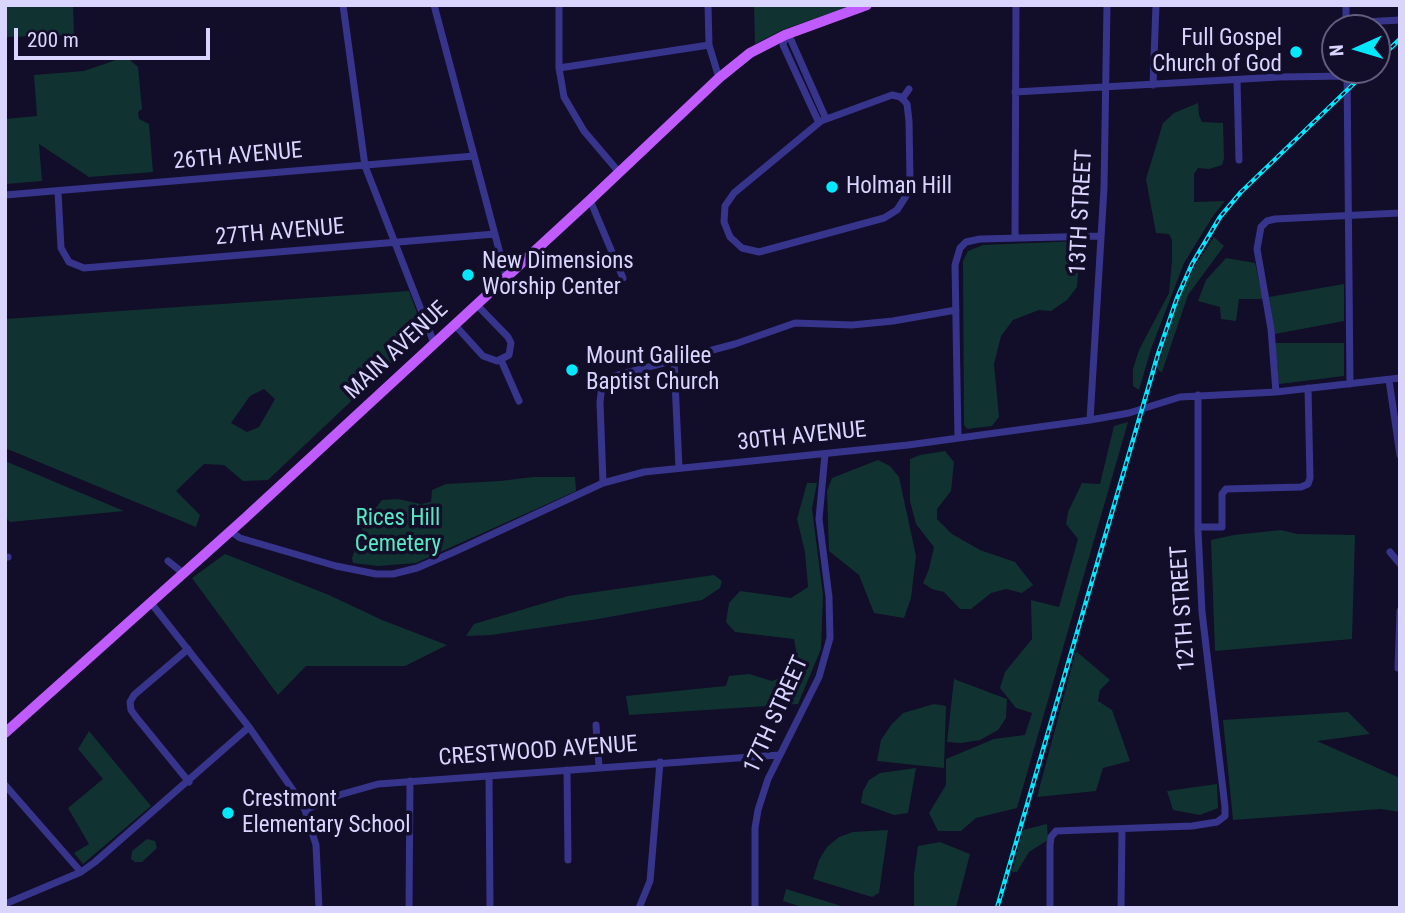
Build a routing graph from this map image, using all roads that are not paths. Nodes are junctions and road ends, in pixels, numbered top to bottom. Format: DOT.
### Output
graph roads {
  1 [pos="342,5"];
  2 [pos="434,5"];
  3 [pos="559,5"];
  4 [pos="708,5"];
  5 [pos="867,5"];
  6 [pos="1016,5"];
  7 [pos="1107,5"];
  8 [pos="1156,5"];
  9 [pos="785,35"];
  10 [pos="709,44"];
  11 [pos="559,68"];
  12 [pos="1321,75"];
  13 [pos="719,78"];
  14 [pos="1237,80"];
  15 [pos="1347,84"];
  16 [pos="1153,85"];
  17 [pos="1106,87"];
  18 [pos="909,89"];
  19 [pos="1015,92"];
  20 [pos="902,99"];
  21 [pos="823,121"];
  22 [pos="474,156"];
  23 [pos="1239,160"];
  24 [pos="365,166"];
  25 [pos="618,171"];
  26 [pos="58,192"];
  27 [pos="5,195"];
  28 [pos="590,200"];
  29 [pos="1400,213"];
  30 [pos="1349,215"];
  31 [pos="495,234"];
  32 [pos="1101,236"];
  33 [pos="1015,237"];
  34 [pos="396,243"];
  35 [pos="506,276"];
  36 [pos="623,278"];
  37 [pos="476,304"];
  38 [pos="956,310"];
  39 [pos="454,324"];
  40 [pos="434,343"];
  41 [pos="674,359"];
  42 [pos="501,360"];
  43 [pos="1400,378"];
  44 [pos="1389,380"];
  45 [pos="1350,384"];
  46 [pos="1308,388"];
  47 [pos="1276,391"];
  48 [pos="1198,396"];
  49 [pos="519,401"];
  50 [pos="1090,420"];
  51 [pos="958,438"];
  52 [pos="1399,452"];
  53 [pos="825,454"];
  54 [pos="679,468"];
  55 [pos="603,483"];
  56 [pos="1198,527"];
  57 [pos="230,531"];
  58 [pos="1390,552"];
  59 [pos="168,561"];
  60 [pos="1400,565"];
  61 [pos="183,573"];
  62 [pos="150,603"];
  63 [pos="1400,611"];
  64 [pos="1399,645"];
  65 [pos="188,649"];
  66 [pos="1398,668"];
  67 [pos="596,725"];
  68 [pos="249,727"];
  69 [pos="5,733"];
  70 [pos="779,755"];
  71 [pos="660,762"];
  72 [pos="599,767"];
  73 [pos="568,770"];
  74 [pos="489,776"];
  75 [pos="410,781"];
  76 [pos="189,782"];
  77 [pos="5,785"];
  78 [pos="305,810"];
  79 [pos="1122,829"];
  80 [pos="568,860"];
  81 [pos="81,872"];
  82 [pos="5,904"];
  83 [pos="319,908"];
  84 [pos="409,908"];
  85 [pos="490,908"];
  86 [pos="639,908"];
  87 [pos="755,908"];
  88 [pos="1050,908"];
  89 [pos="1121,908"];
  1 -- 24 [label="street"];
  2 -- 22 [label="street"];
  3 -- 11 [label="street"];
  4 -- 10 [label="street"];
  5 -- 9 [label="main road, MAIN AVENUE"];
  6 -- 19 [label="street"];
  7 -- 17 [label="street, 13TH STREET"];
  8 -- 16 [label="street"];
  9 -- 13 [label="main road, MAIN AVENUE"];
  9 -- 21 [label="street"];
  10 -- 11 [label="street"];
  10 -- 13 [label="street"];
  11 -- 25 [label="street"];
  12 -- 14 [label="street"];
  13 -- 25 [label="main road, MAIN AVENUE"];
  14 -- 16 [label="street"];
  14 -- 23 [label="street"];
  15 -- 30 [label="street"];
  16 -- 17 [label="street"];
  17 -- 19 [label="street"];
  17 -- 32 [label="street, 13TH STREET"];
  18 -- 20 [label="street"];
  19 -- 33 [label="street"];
  20 -- 21 [label="street"];
  20 -- 21 [label="street"];
  22 -- 24 [label="street, 26TH AVENUE"];
  22 -- 31 [label="street"];
  24 -- 26 [label="street, 26TH AVENUE"];
  24 -- 34 [label="street"];
  25 -- 28 [label="main road, MAIN AVENUE"];
  26 -- 27 [label="street, 26TH AVENUE"];
  26 -- 34 [label="street, 27TH AVENUE"];
  28 -- 35 [label="main road, MAIN AVENUE"];
  28 -- 36 [label="street"];
  29 -- 30 [label="street"];
  30 -- 45 [label="street"];
  30 -- 47 [label="street"];
  31 -- 34 [label="street, 27TH AVENUE"];
  31 -- 35 [label="street"];
  32 -- 33 [label="street"];
  32 -- 50 [label="street, 13TH STREET"];
  33 -- 38 [label="street"];
  34 -- 40 [label="street"];
  35 -- 37 [label="main road, MAIN AVENUE"];
  37 -- 39 [label="main road, MAIN AVENUE"];
  37 -- 42 [label="street"];
  38 -- 41 [label="street"];
  38 -- 51 [label="street"];
  39 -- 40 [label="main road, MAIN AVENUE"];
  39 -- 42 [label="street"];
  40 -- 57 [label="main road, MAIN AVENUE"];
  41 -- 54 [label="street"];
  41 -- 55 [label="street"];
  42 -- 49 [label="street"];
  43 -- 44 [label="street, 30TH AVENUE"];
  44 -- 45 [label="street, 30TH AVENUE"];
  44 -- 52 [label="street"];
  45 -- 46 [label="street, 30TH AVENUE"];
  46 -- 47 [label="street, 30TH AVENUE"];
  46 -- 56 [label="street"];
  47 -- 48 [label="street, 30TH AVENUE"];
  48 -- 50 [label="street, 30TH AVENUE"];
  48 -- 56 [label="street, 12TH STREET"];
  50 -- 51 [label="street, 30TH AVENUE"];
  51 -- 53 [label="street, 30TH AVENUE"];
  53 -- 54 [label="street, 30TH AVENUE"];
  53 -- 70 [label="street, 17TH STREET"];
  54 -- 55 [label="street, 30TH AVENUE"];
  55 -- 57 [label="street, 30TH AVENUE"];
  56 -- 79 [label="street, 12TH STREET"];
  57 -- 61 [label="main road, MAIN AVENUE"];
  58 -- 60 [label="street"];
  59 -- 61 [label="street"];
  61 -- 62 [label="main road, MAIN AVENUE"];
  62 -- 65 [label="street"];
  62 -- 69 [label="main road, MAIN AVENUE"];
  63 -- 64 [label="street"];
  64 -- 66 [label="street"];
  65 -- 68 [label="street"];
  65 -- 76 [label="street"];
  67 -- 72 [label="street"];
  68 -- 76 [label="street"];
  68 -- 78 [label="street"];
  70 -- 71 [label="street, CRESTWOOD AVENUE"];
  70 -- 87 [label="street, 17TH STREET"];
  71 -- 72 [label="street, CRESTWOOD AVENUE"];
  71 -- 86 [label="street"];
  72 -- 73 [label="street, CRESTWOOD AVENUE"];
  73 -- 74 [label="street, CRESTWOOD AVENUE"];
  73 -- 80 [label="street"];
  74 -- 75 [label="street, CRESTWOOD AVENUE"];
  74 -- 85 [label="street"];
  75 -- 78 [label="street, CRESTWOOD AVENUE"];
  75 -- 84 [label="street"];
  76 -- 81 [label="street"];
  77 -- 81 [label="street"];
  78 -- 83 [label="street"];
  79 -- 88 [label="street"];
  79 -- 89 [label="street"];
  81 -- 82 [label="street"];
}
